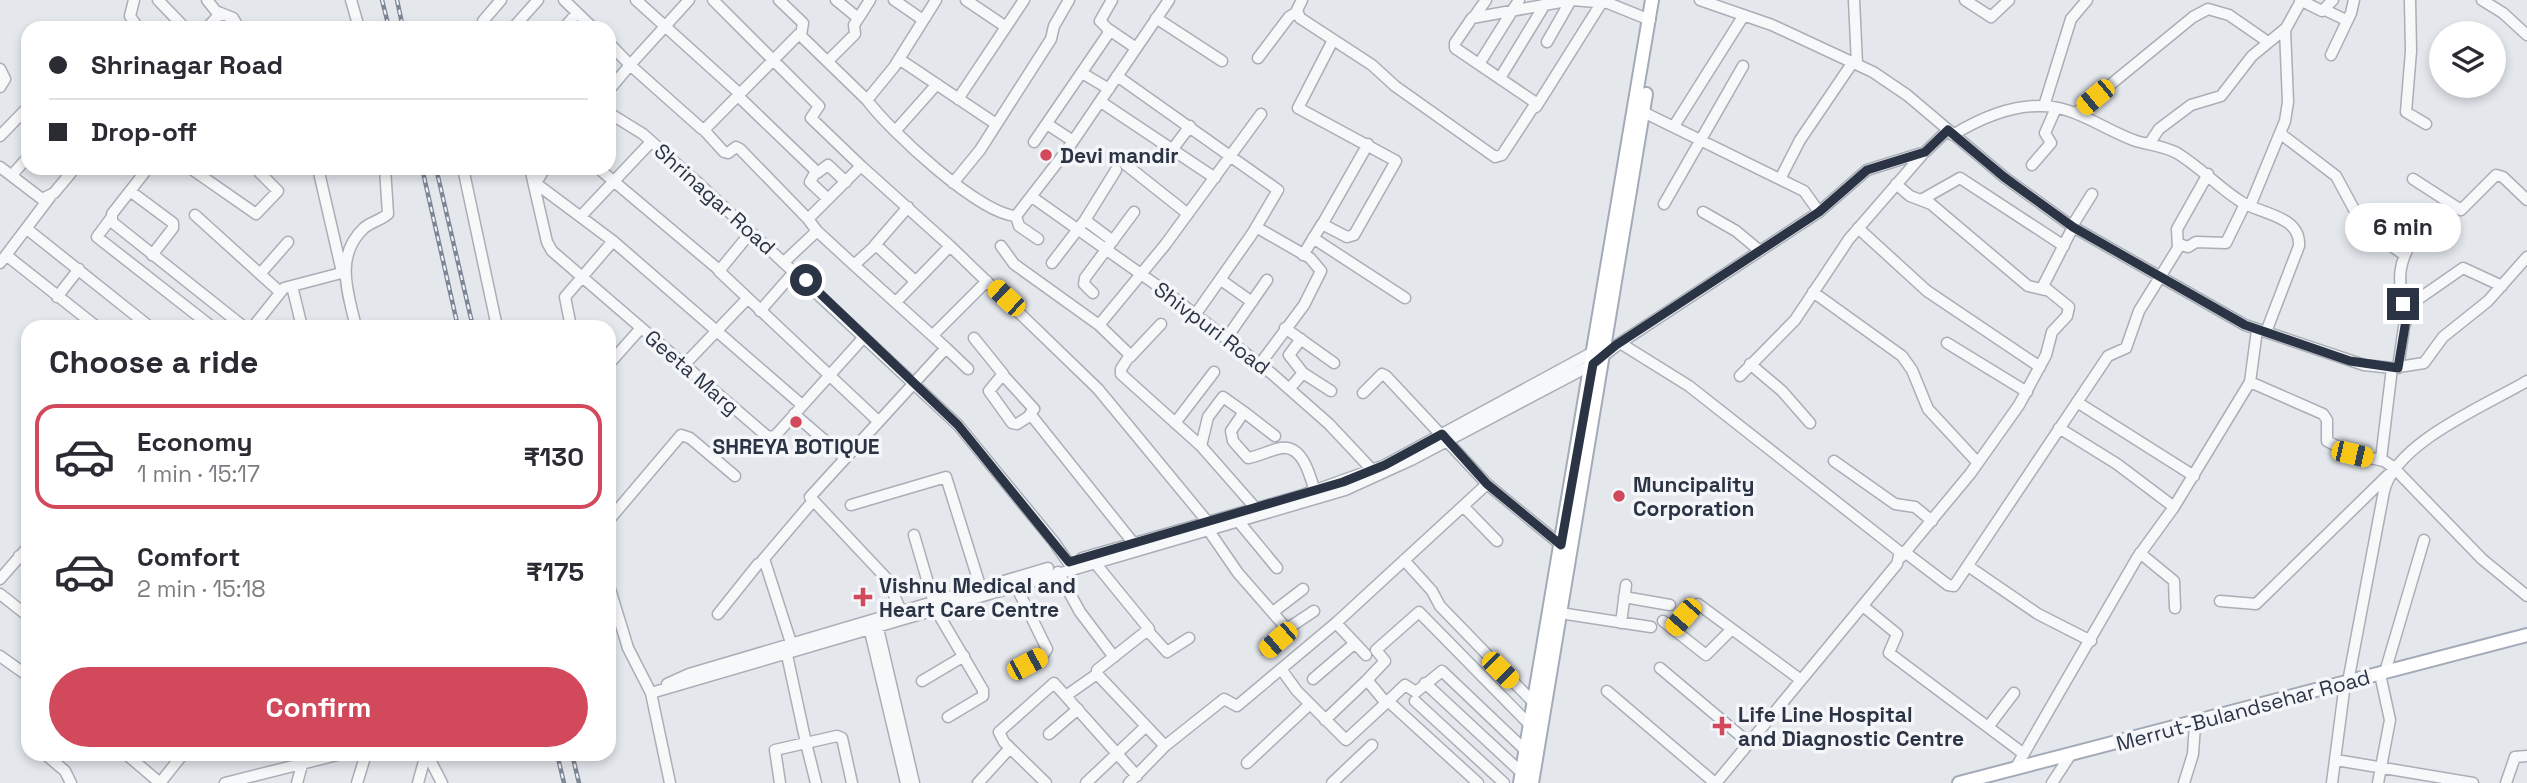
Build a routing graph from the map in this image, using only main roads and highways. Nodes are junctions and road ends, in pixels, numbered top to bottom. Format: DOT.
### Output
graph roads {
  1 [pos="1652,0"];
  2 [pos="1660,0"];
  3 [pos="1639,110"];
  4 [pos="1597,357"];
  5 [pos="2527,635"];
  6 [pos="1521,778"];
  7 [pos="1996,778"];
  8 [pos="1532,783"];
  9 [pos="1959,783"];
  1 -- 3 [label="main road"];
  2 -- 3 [label="main road"];
  3 -- 4 [label="main road"];
  4 -- 6 [label="main road"];
  4 -- 8 [label="main road"];
  5 -- 7 [label="main road, Merrut-Bulandsehar Road"];
  7 -- 9 [label="main road, Merrut-Bulandsehar Road"];
}
